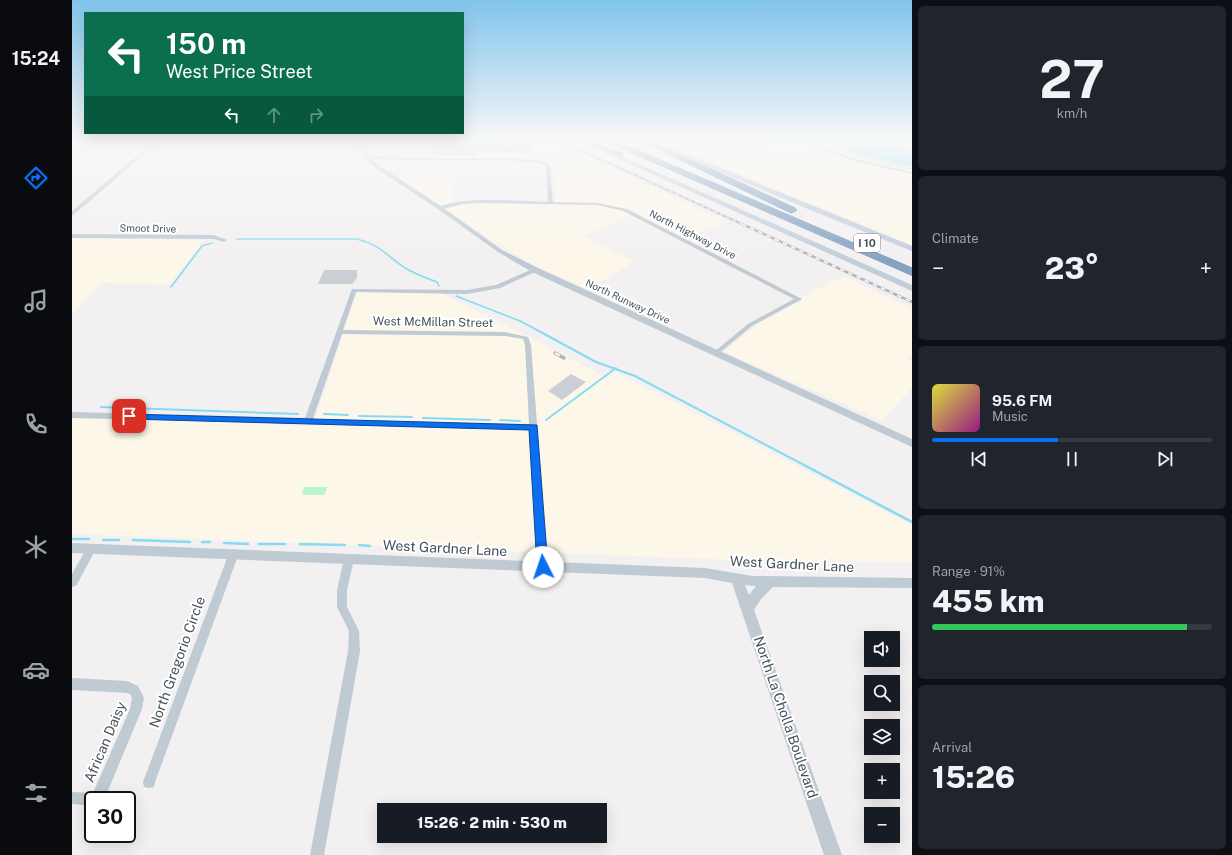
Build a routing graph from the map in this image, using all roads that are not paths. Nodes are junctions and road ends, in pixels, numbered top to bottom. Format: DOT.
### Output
graph roads {
  1 [pos="111,181"];
  2 [pos="399,181"];
  3 [pos="549,181"];
  4 [pos="673,181"];
  5 [pos="693,181"];
  6 [pos="706,181"];
  7 [pos="714,181"];
  8 [pos="725,181"];
  9 [pos="745,181"];
  10 [pos="551,203"];
  11 [pos="440,208"];
  12 [pos="72,214"];
  13 [pos="818,227"];
  14 [pos="72,236"];
  15 [pos="224,240"];
  16 [pos="912,249"];
  17 [pos="912,262"];
  18 [pos="535,270"];
  19 [pos="912,272"];
  20 [pos="912,288"];
  21 [pos="340,332"];
  22 [pos="716,353"];
  23 [pos="72,415"];
  24 [pos="308,422"];
  25 [pos="534,427"];
  26 [pos="912,443"];
  27 [pos="72,548"];
  28 [pos="91,549"];
  29 [pos="234,553"];
  30 [pos="349,559"];
  31 [pos="543,567"];
  32 [pos="737,579"];
  33 [pos="770,581"];
  34 [pos="72,583"];
  35 [pos="912,583"];
  36 [pos="748,608"];
  37 [pos="72,684"];
  38 [pos="149,782"];
  39 [pos="101,791"];
  40 [pos="72,798"];
  41 [pos="84,799"];
  42 [pos="317,855"];
  43 [pos="833,855"];
  1 -- 12 [label="street"];
  2 -- 11 [label="street, North Runway Drive"];
  3 -- 10 [label="street"];
  4 -- 20 [label="main road"];
  5 -- 13 [label="highway"];
  6 -- 13 [label="highway, I 10"];
  7 -- 13 [label="highway, I 10"];
  8 -- 13 [label="highway"];
  9 -- 16 [label="main road"];
  10 -- 11 [label="street, North Highway Drive"];
  10 -- 22 [label="street, North Highway Drive"];
  11 -- 18 [label="street, North Runway Drive"];
  13 -- 17 [label="highway, I 10"];
  13 -- 19 [label="highway, I 10"];
  14 -- 15 [label="street, Smoot Drive"];
  18 -- 21 [label="street"];
  18 -- 22 [label="street, North Runway Drive"];
  21 -- 24 [label="street"];
  21 -- 25 [label="street, West McMillan Street"];
  22 -- 26 [label="street, North Runway Drive"];
  23 -- 24 [label="street"];
  24 -- 25 [label="street"];
  25 -- 31 [label="street"];
  27 -- 28 [label="street, West Gardner Lane"];
  28 -- 29 [label="street, West Gardner Lane"];
  28 -- 34 [label="street"];
  29 -- 30 [label="street, West Gardner Lane"];
  29 -- 38 [label="street, North Gregorio Circle"];
  30 -- 31 [label="street, West Gardner Lane"];
  30 -- 42 [label="street"];
  31 -- 32 [label="street, West Gardner Lane"];
  32 -- 33 [label="street, West Gardner Lane"];
  32 -- 36 [label="street, North La Cholla Boulevard"];
  33 -- 35 [label="street, West Gardner Lane"];
  33 -- 36 [label="street"];
  36 -- 43 [label="street, North La Cholla Boulevard"];
  37 -- 39 [label="street, African Daisy"];
  40 -- 41 [label="street"];
}
